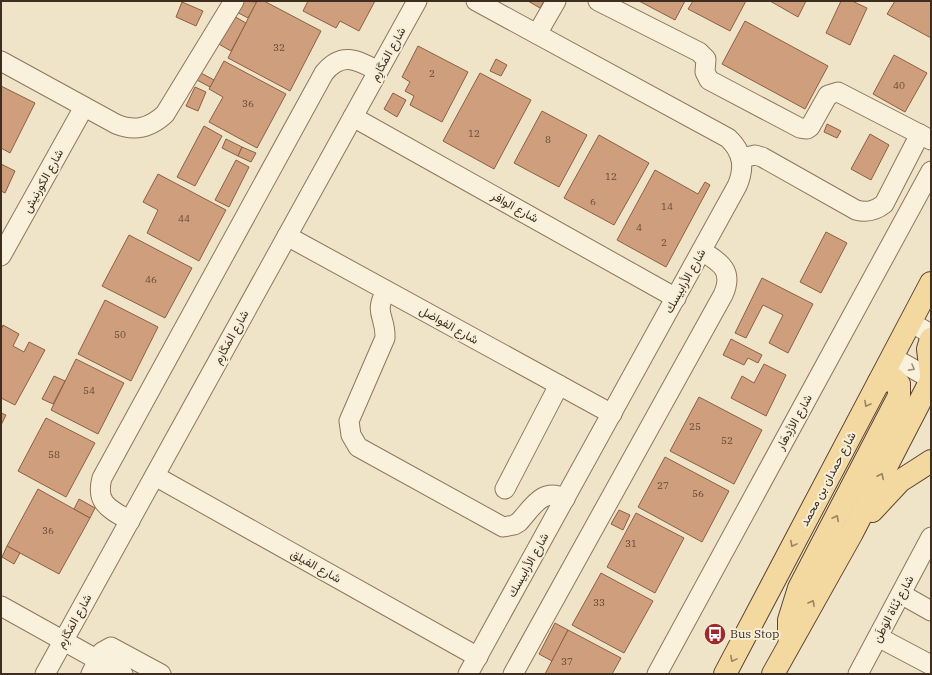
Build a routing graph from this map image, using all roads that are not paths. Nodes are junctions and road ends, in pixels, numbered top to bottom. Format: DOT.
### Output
graph roads {
  1 [pos="234,1"];
  2 [pos="417,1"];
  3 [pos="476,1"];
  4 [pos="556,1"];
  5 [pos="598,1"];
  6 [pos="537,34"];
  7 [pos="1,61"];
  8 [pos="378,71"];
  9 [pos="84,107"];
  10 [pos="353,116"];
  11 [pos="926,137"];
  12 [pos="742,158"];
  13 [pos="931,171"];
  14 [pos="287,236"];
  15 [pos="702,251"];
  16 [pos="1,256"];
  17 [pos="931,283"];
  18 [pos="386,291"];
  19 [pos="676,298"];
  20 [pos="910,322"];
  21 [pos="931,334"];
  22 [pos="931,339"];
  23 [pos="892,357"];
  24 [pos="931,375"];
  25 [pos="931,379"];
  26 [pos="879,382"];
  27 [pos="560,385"];
  28 [pos="612,414"];
  29 [pos="931,461"];
  30 [pos="155,476"];
  31 [pos="505,489"];
  32 [pos="565,499"];
  33 [pos="130,521"];
  34 [pos="852,533"];
  35 [pos="931,536"];
  36 [pos="927,555"];
  37 [pos="901,594"];
  38 [pos="1,606"];
  39 [pos="931,611"];
  40 [pos="878,637"];
  41 [pos="64,641"];
  42 [pos="789,644"];
  43 [pos="478,657"];
  44 [pos="931,665"];
  45 [pos="94,667"];
  46 [pos="45,674"];
  47 [pos="124,674"];
  48 [pos="161,674"];
  49 [pos="468,674"];
  50 [pos="513,674"];
  51 [pos="657,674"];
  52 [pos="725,674"];
  53 [pos="773,674"];
  54 [pos="858,674"];
  1 -- 9 [label="street"];
  2 -- 8 [label="street, شارع المَكَارِم"];
  3 -- 6 [label="street"];
  4 -- 6 [label="street"];
  5 -- 11 [label="street"];
  6 -- 12 [label="street"];
  7 -- 9 [label="street"];
  8 -- 10 [label="street, شارع المَكَارِم"];
  8 -- 33 [label="street"];
  9 -- 16 [label="street, شارع الكورنيش"];
  10 -- 14 [label="street, شارع المَكَارِم"];
  10 -- 19 [label="street, شارع الوافر"];
  11 -- 12 [label="street"];
  12 -- 15 [label="street, شارع الأرابيسك"];
  13 -- 51 [label="street, شارع الازْدِهَار"];
  14 -- 18 [label="street, شارع الفواضل"];
  14 -- 30 [label="street, شارع المَكَارِم"];
  15 -- 19 [label="street, شارع الأرابيسك"];
  15 -- 50 [label="street"];
  17 -- 20 [label="main road, شارع حمدان بن محمد"];
  18 -- 27 [label="street, شارع الفواضل"];
  18 -- 32 [label="street"];
  19 -- 28 [label="street, شارع الأرابيسك"];
  20 -- 21 [label="street"];
  20 -- 23 [label="main road, شارع حمدان بن محمد"];
  22 -- 24 [label="main road"];
  23 -- 25 [label="street, one-way"];
  23 -- 26 [label="main road, شارع حمدان بن محمد"];
  34 -- 25 [label="main road, one-way"];
  42 -- 26 [label="main road, one-way"];
  26 -- 52 [label="main road, شارع حمدان بن محمد, one-way"];
  27 -- 28 [label="street, شارع الفواضل"];
  27 -- 31 [label="street"];
  28 -- 32 [label="street, شارع الأرابيسك"];
  29 -- 34 [label="main road"];
  30 -- 33 [label="street, شارع المَكَارِم"];
  30 -- 43 [label="street, شارع الفيلق"];
  32 -- 43 [label="street, شارع الأرابيسك"];
  33 -- 41 [label="street, شارع المَكَارِم"];
  42 -- 34 [label="main road, one-way"];
  35 -- 36 [label="street, شارع بُنَاة الوَطَن"];
  36 -- 37 [label="street, شارع بُنَاة الوَطَن"];
  37 -- 39 [label="street"];
  37 -- 40 [label="street, شارع بُنَاة الوَطَن"];
  38 -- 41 [label="street"];
  40 -- 44 [label="street"];
  40 -- 54 [label="street, شارع بُنَاة الوَطَن"];
  41 -- 45 [label="street"];
  41 -- 46 [label="street, شارع المَكَارِم"];
  42 -- 53 [label="main road"];
  43 -- 49 [label="street, شارع الأرابيسك"];
  45 -- 47 [label="street"];
  45 -- 48 [label="street"];
}
